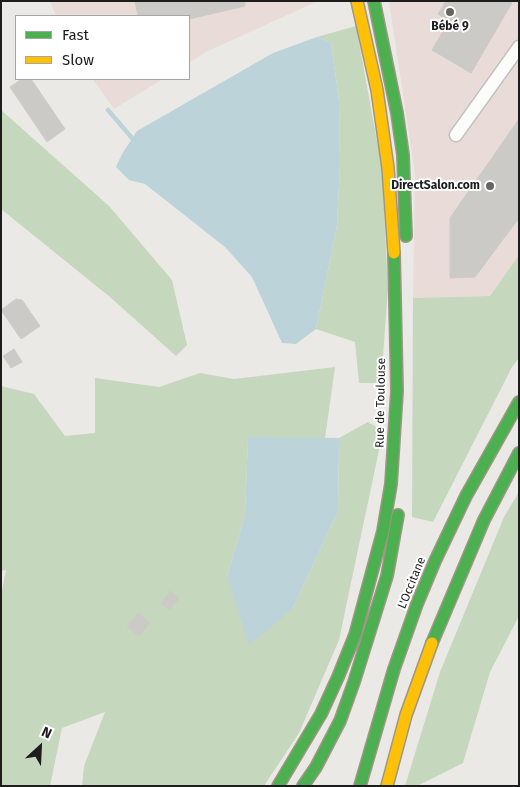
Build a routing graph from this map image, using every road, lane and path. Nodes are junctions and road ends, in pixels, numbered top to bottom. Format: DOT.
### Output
graph roads {
  1 [pos="357,1"];
  2 [pos="374,1"];
  3 [pos="519,47"];
  4 [pos="456,134"];
  5 [pos="406,246"];
  6 [pos="406,265"];
  7 [pos="519,402"];
  8 [pos="519,454"];
  9 [pos="338,677"];
  10 [pos="354,682"];
  11 [pos="278,786"];
  12 [pos="303,786"];
  13 [pos="360,786"];
  14 [pos="387,786"];
  1 -- 9 [label="main road, Rue de Toulouse"];
  2 -- 5 [label="main road"];
  3 -- 4 [label="street"];
  6 -- 10 [label="main road, Rue de Toulouse"];
  7 -- 13 [label="main road, L'Occitane"];
  8 -- 14 [label="main road"];
  9 -- 10 [label="main road"];
  9 -- 11 [label="main road, Rue de Toulouse"];
  10 -- 12 [label="main road, Rue de Toulouse"];
}
